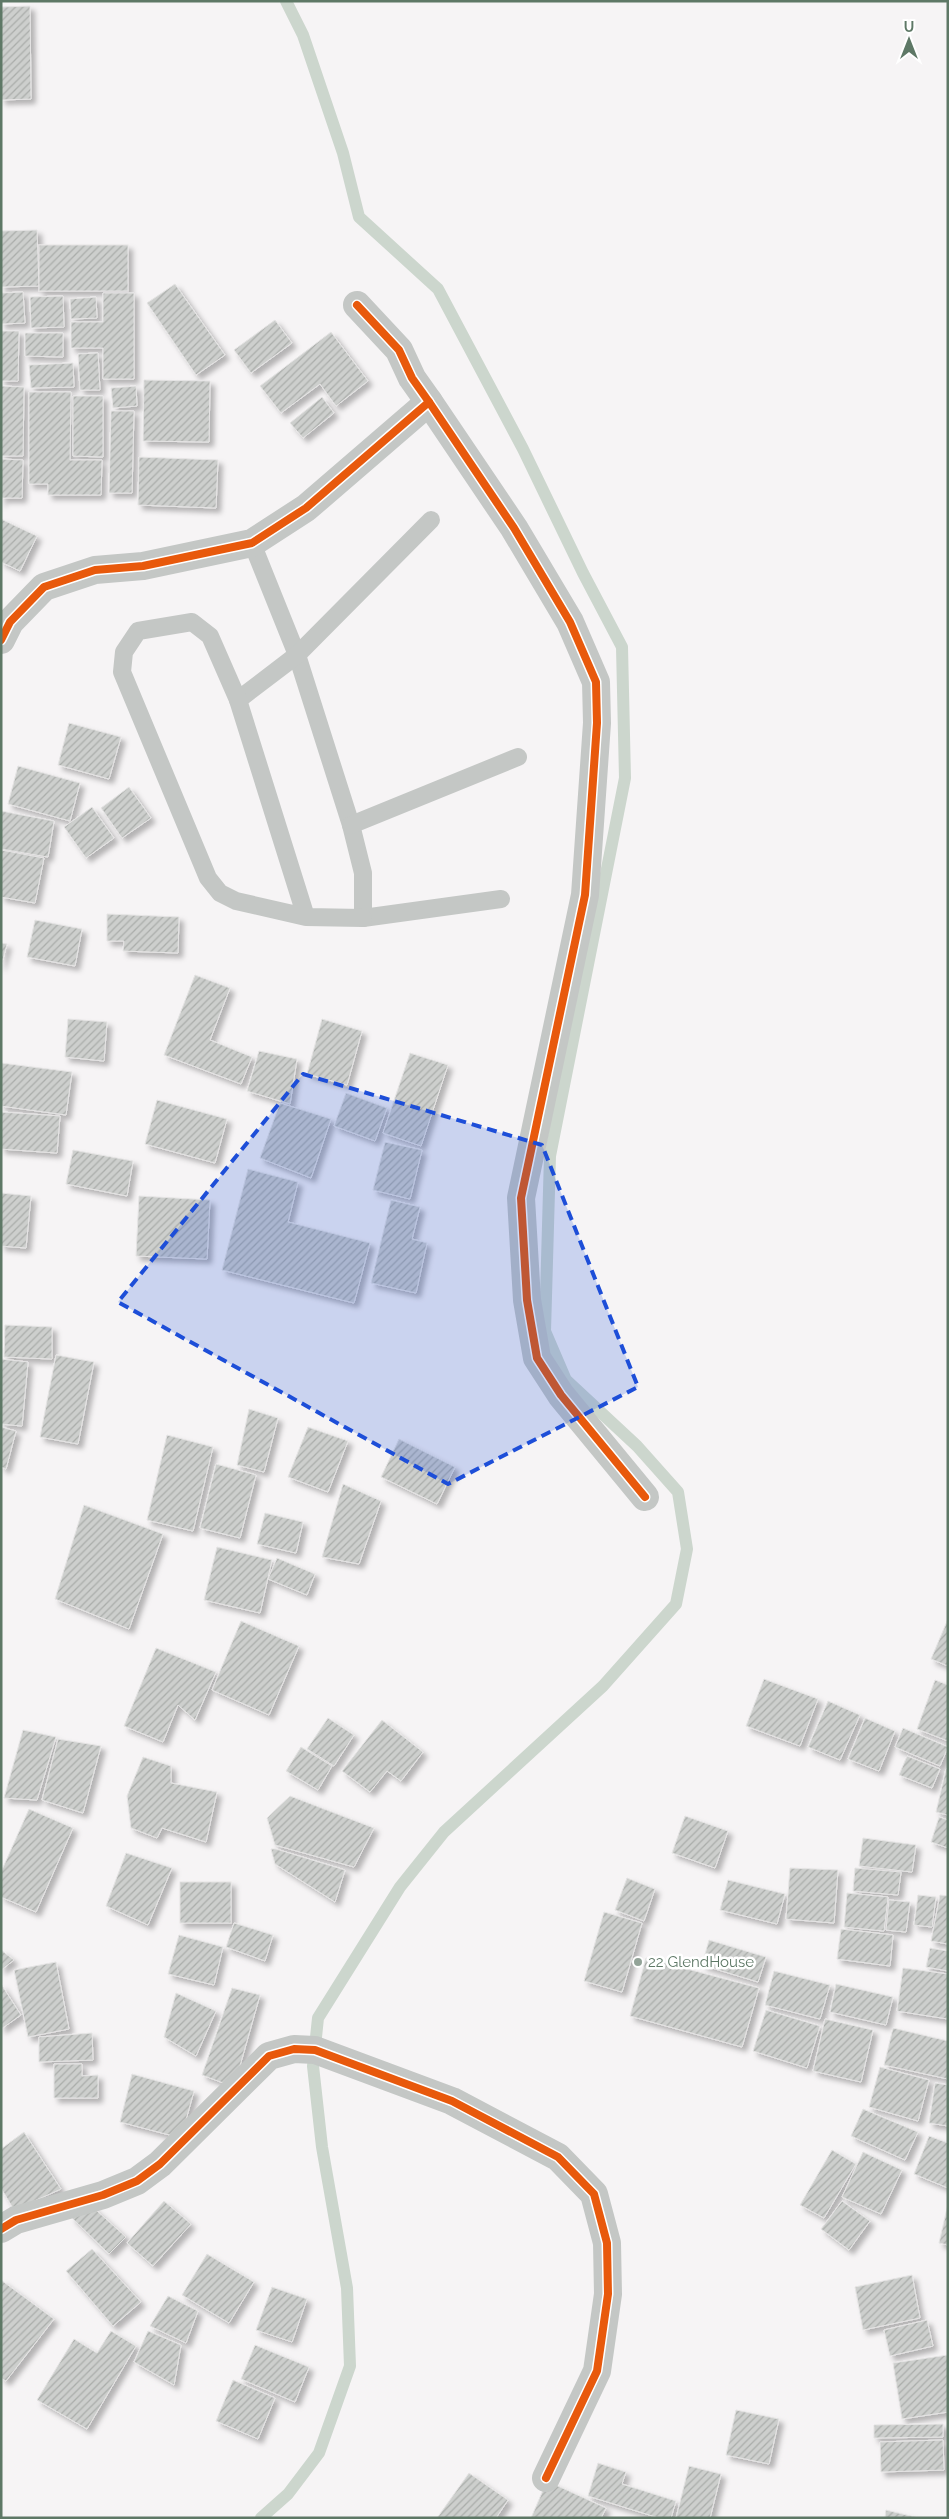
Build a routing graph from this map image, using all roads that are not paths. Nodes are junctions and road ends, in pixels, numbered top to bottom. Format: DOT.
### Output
graph roads {
  1 [pos="357,305"];
  2 [pos="429,402"];
  3 [pos="432,520"];
  4 [pos="252,543"];
  5 [pos="1,640"];
  6 [pos="297,655"];
  7 [pos="238,700"];
  8 [pos="518,757"];
  9 [pos="351,825"];
  10 [pos="501,899"];
  11 [pos="306,917"];
  12 [pos="363,918"];
  13 [pos="645,1497"];
  14 [pos="1,2229"];
  15 [pos="546,2478"];
  1 -- 2 [label="street"];
  2 -- 4 [label="street"];
  2 -- 13 [label="street"];
  3 -- 6 [label="lane"];
  4 -- 5 [label="street"];
  4 -- 6 [label="lane"];
  6 -- 7 [label="lane"];
  6 -- 9 [label="lane"];
  7 -- 11 [label="lane"];
  7 -- 11 [label="lane"];
  8 -- 9 [label="lane"];
  9 -- 12 [label="lane"];
  10 -- 12 [label="lane"];
  11 -- 12 [label="lane"];
  14 -- 15 [label="street"];
}
